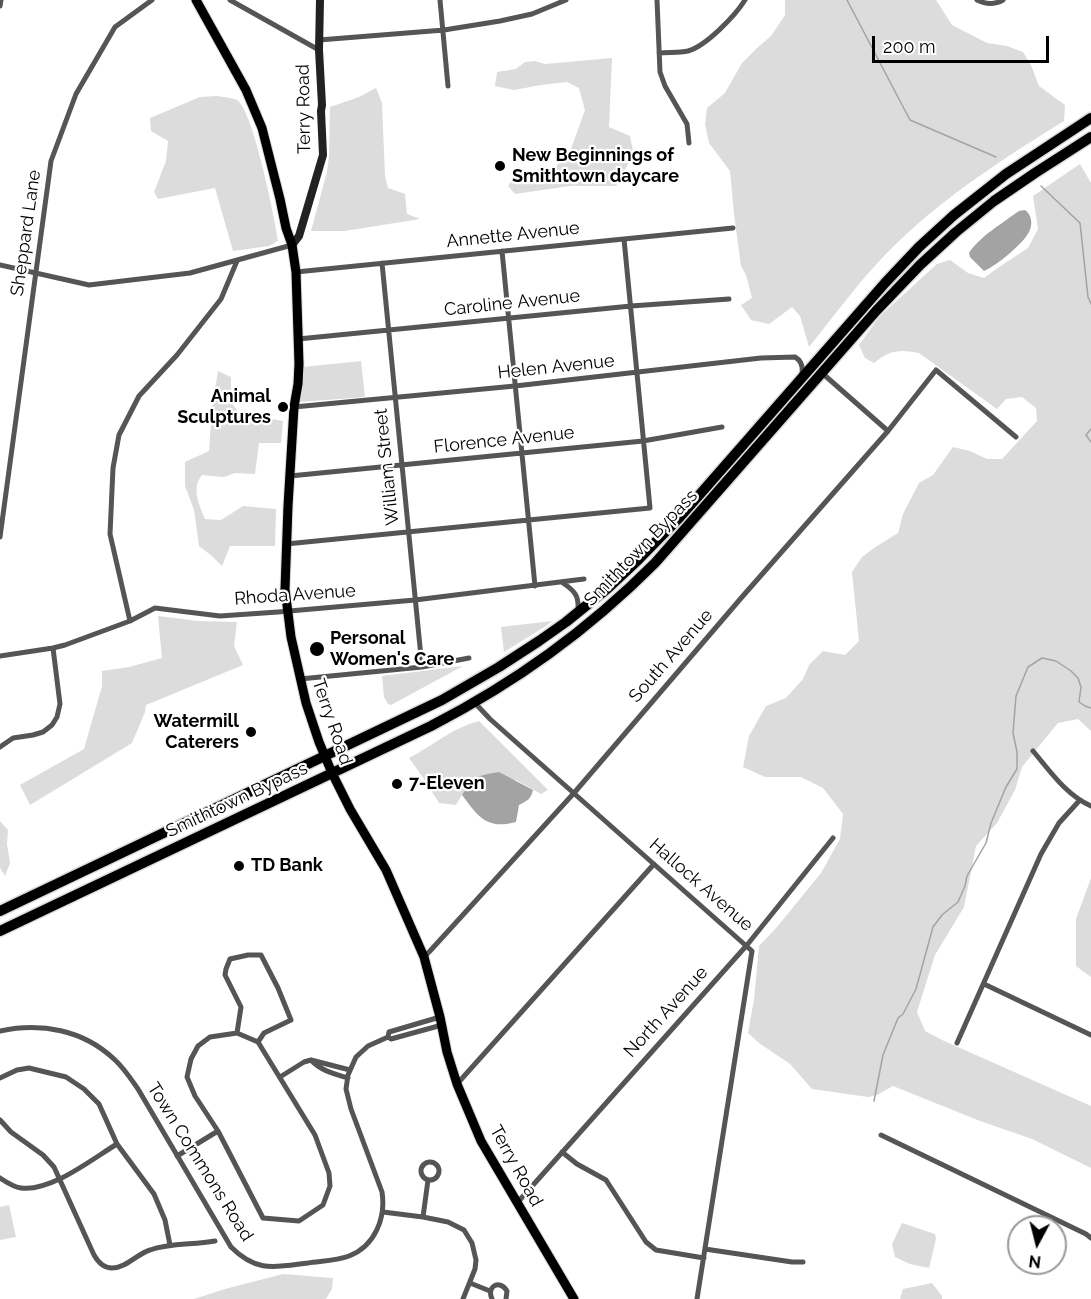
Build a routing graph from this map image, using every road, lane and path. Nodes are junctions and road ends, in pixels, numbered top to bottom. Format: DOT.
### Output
graph roads {
  1 [pos="1,0"];
  2 [pos="152,0"];
  3 [pos="197,0"];
  4 [pos="230,0"];
  5 [pos="320,0"];
  6 [pos="440,0"];
  7 [pos="566,0"];
  8 [pos="657,0"];
  9 [pos="745,0"];
  10 [pos="977,0"];
  11 [pos="1003,0"];
  12 [pos="0,6"];
  13 [pos="444,30"];
  14 [pos="320,40"];
  15 [pos="319,50"];
  16 [pos="659,53"];
  17 [pos="448,86"];
  18 [pos="1091,118"];
  19 [pos="1091,137"];
  20 [pos="689,143"];
  21 [pos="733,228"];
  22 [pos="624,240"];
  23 [pos="292,245"];
  24 [pos="502,251"];
  25 [pos="237,261"];
  26 [pos="382,263"];
  27 [pos="0,265"];
  28 [pos="296,272"];
  29 [pos="36,273"];
  30 [pos="729,299"];
  31 [pos="631,306"];
  32 [pos="509,319"];
  33 [pos="388,331"];
  34 [pos="297,339"];
  35 [pos="637,373"];
  36 [pos="822,373"];
  37 [pos="801,379"];
  38 [pos="515,386"];
  39 [pos="395,398"];
  40 [pos="294,407"];
  41 [pos="722,427"];
  42 [pos="888,431"];
  43 [pos="1016,437"];
  44 [pos="643,441"];
  45 [pos="522,453"];
  46 [pos="401,465"];
  47 [pos="290,476"];
  48 [pos="529,521"];
  49 [pos="408,532"];
  50 [pos="0,537"];
  51 [pos="286,544"];
  52 [pos="584,579"];
  53 [pos="563,583"];
  54 [pos="535,586"];
  55 [pos="415,600"];
  56 [pos="288,612"];
  57 [pos="578,612"];
  58 [pos="130,621"];
  59 [pos="53,648"];
  60 [pos="0,656"];
  61 [pos="469,658"];
  62 [pos="422,667"];
  63 [pos="300,680"];
  64 [pos="474,702"];
  65 [pos="0,747"];
  66 [pos="1033,751"];
  67 [pos="324,756"];
  68 [pos="332,773"];
  69 [pos="574,793"];
  70 [pos="1079,801"];
  71 [pos="1091,806"];
  72 [pos="833,838"];
  73 [pos="654,864"];
  74 [pos="0,911"];
  75 [pos="0,931"];
  76 [pos="747,945"];
  77 [pos="424,957"];
  78 [pos="984,984"];
  79 [pos="441,1021"];
  80 [pos="0,1031"];
  81 [pos="237,1033"];
  82 [pos="1091,1035"];
  83 [pos="258,1042"];
  84 [pos="957,1043"];
  85 [pos="311,1060"];
  86 [pos="350,1070"];
  87 [pos="280,1077"];
  88 [pos="0,1078"];
  89 [pos="348,1078"];
  90 [pos="458,1084"];
  91 [pos="0,1120"];
  92 [pos="218,1131"];
  93 [pos="881,1135"];
  94 [pos="117,1144"];
  95 [pos="562,1152"];
  96 [pos="177,1156"];
  97 [pos="0,1178"];
  98 [pos="59,1179"];
  99 [pos="428,1180"];
  100 [pos="517,1203"];
  101 [pos="383,1212"];
  102 [pos="423,1217"];
  103 [pos="1091,1238"];
  104 [pos="215,1241"];
  105 [pos="170,1245"];
  106 [pos="705,1249"];
  107 [pos="704,1258"];
  108 [pos="803,1262"];
  109 [pos="470,1283"];
  110 [pos="490,1291"];
  111 [pos="463,1299"];
  112 [pos="492,1299"];
  113 [pos="506,1299"];
  114 [pos="574,1299"];
  115 [pos="697,1299"];
  1 -- 12 [label="street"];
  2 -- 29 [label="street, Sheppard Lane"];
  3 -- 23 [label="main road"];
  4 -- 15 [label="street"];
  5 -- 14 [label="street, Terry Road"];
  6 -- 13 [label="street"];
  7 -- 13 [label="street"];
  8 -- 16 [label="street"];
  9 -- 16 [label="street"];
  10 -- 11 [label="street"];
  13 -- 14 [label="street"];
  13 -- 17 [label="street"];
  14 -- 15 [label="street, Terry Road"];
  15 -- 23 [label="street, Terry Road"];
  16 -- 20 [label="street"];
  18 -- 37 [label="highway, Smithtown Bypass"];
  19 -- 36 [label="highway, Smithtown Bypass"];
  21 -- 22 [label="street, Annette Avenue"];
  22 -- 24 [label="street, Annette Avenue"];
  22 -- 31 [label="street"];
  23 -- 25 [label="street"];
  23 -- 28 [label="main road, Terry Road"];
  24 -- 26 [label="street, Annette Avenue"];
  24 -- 32 [label="street"];
  25 -- 29 [label="street"];
  25 -- 58 [label="street"];
  26 -- 28 [label="street, Annette Avenue"];
  26 -- 33 [label="street, William Street"];
  27 -- 29 [label="street"];
  28 -- 34 [label="main road, Terry Road"];
  29 -- 50 [label="street, Sheppard Lane"];
  30 -- 31 [label="street, Caroline Avenue"];
  31 -- 32 [label="street, Caroline Avenue"];
  31 -- 35 [label="street"];
  32 -- 33 [label="street, Caroline Avenue"];
  32 -- 38 [label="street"];
  33 -- 34 [label="street, Caroline Avenue"];
  33 -- 39 [label="street, William Street"];
  34 -- 40 [label="main road, Terry Road"];
  35 -- 37 [label="street, Helen Avenue"];
  35 -- 38 [label="street, Helen Avenue"];
  35 -- 44 [label="street"];
  36 -- 42 [label="street"];
  36 -- 64 [label="highway, Smithtown Bypass"];
  37 -- 57 [label="highway, Smithtown Bypass"];
  38 -- 39 [label="street, Helen Avenue"];
  38 -- 45 [label="street"];
  39 -- 40 [label="street, Helen Avenue"];
  39 -- 46 [label="street, William Street"];
  40 -- 47 [label="main road, Terry Road"];
  41 -- 44 [label="street, Florence Avenue"];
  42 -- 43 [label="street, South Avenue"];
  42 -- 69 [label="street, South Avenue"];
  44 -- 45 [label="street, Florence Avenue"];
  44 -- 48 [label="street"];
  45 -- 46 [label="street, Florence Avenue"];
  45 -- 48 [label="street"];
  46 -- 47 [label="street, Florence Avenue"];
  46 -- 49 [label="street, William Street"];
  47 -- 51 [label="main road, Terry Road"];
  48 -- 49 [label="street"];
  48 -- 54 [label="street"];
  49 -- 51 [label="street"];
  49 -- 55 [label="street, William Street"];
  51 -- 56 [label="main road, Terry Road"];
  52 -- 53 [label="street, Rhoda Avenue"];
  53 -- 54 [label="street, Rhoda Avenue"];
  53 -- 57 [label="street"];
  54 -- 55 [label="street, Rhoda Avenue"];
  55 -- 56 [label="street, Rhoda Avenue"];
  55 -- 62 [label="street, William Street"];
  56 -- 58 [label="street, Rhoda Avenue"];
  56 -- 63 [label="main road, Terry Road"];
  57 -- 67 [label="highway, Smithtown Bypass"];
  58 -- 59 [label="street, Rhoda Avenue"];
  59 -- 60 [label="street, Rhoda Avenue"];
  59 -- 65 [label="street"];
  61 -- 62 [label="street"];
  62 -- 63 [label="street"];
  63 -- 67 [label="main road, Terry Road"];
  64 -- 68 [label="highway, Smithtown Bypass"];
  64 -- 69 [label="street, Hallock Avenue"];
  66 -- 70 [label="street"];
  67 -- 68 [label="main road, Terry Road"];
  67 -- 74 [label="highway, Smithtown Bypass"];
  68 -- 75 [label="highway, Smithtown Bypass"];
  68 -- 77 [label="main road, Terry Road"];
  69 -- 73 [label="street, Hallock Avenue"];
  69 -- 77 [label="street, South Avenue"];
  70 -- 71 [label="street"];
  70 -- 78 [label="street"];
  72 -- 76 [label="street, North Avenue"];
  73 -- 76 [label="street, Hallock Avenue"];
  73 -- 90 [label="street"];
  76 -- 95 [label="street, North Avenue"];
  76 -- 106 [label="street, Hallock Avenue"];
  77 -- 79 [label="main road, Terry Road"];
  78 -- 82 [label="street"];
  78 -- 84 [label="street"];
  79 -- 86 [label="street"];
  79 -- 90 [label="main road, Terry Road"];
  80 -- 96 [label="street, Town Commons Road"];
  81 -- 83 [label="street"];
  81 -- 83 [label="street"];
  81 -- 92 [label="street"];
  83 -- 87 [label="street"];
  85 -- 86 [label="street"];
  85 -- 87 [label="street"];
  85 -- 89 [label="street"];
  86 -- 89 [label="street"];
  87 -- 92 [label="street"];
  88 -- 94 [label="street"];
  89 -- 101 [label="street"];
  90 -- 100 [label="main road, Terry Road"];
  91 -- 98 [label="street"];
  92 -- 96 [label="street"];
  93 -- 103 [label="street"];
  94 -- 98 [label="street"];
  94 -- 105 [label="street"];
  95 -- 100 [label="street, North Avenue"];
  95 -- 107 [label="street"];
  96 -- 101 [label="street, Town Commons Road"];
  97 -- 98 [label="street"];
  98 -- 105 [label="street"];
  99 -- 102 [label="street"];
  100 -- 114 [label="main road, Terry Road"];
  101 -- 102 [label="street"];
  102 -- 109 [label="street"];
  104 -- 105 [label="street"];
  106 -- 107 [label="street, Hallock Avenue"];
  106 -- 108 [label="street"];
  107 -- 115 [label="street, Hallock Avenue"];
  109 -- 110 [label="street"];
  109 -- 111 [label="street"];
  110 -- 112 [label="street"];
  110 -- 113 [label="street"];
}
